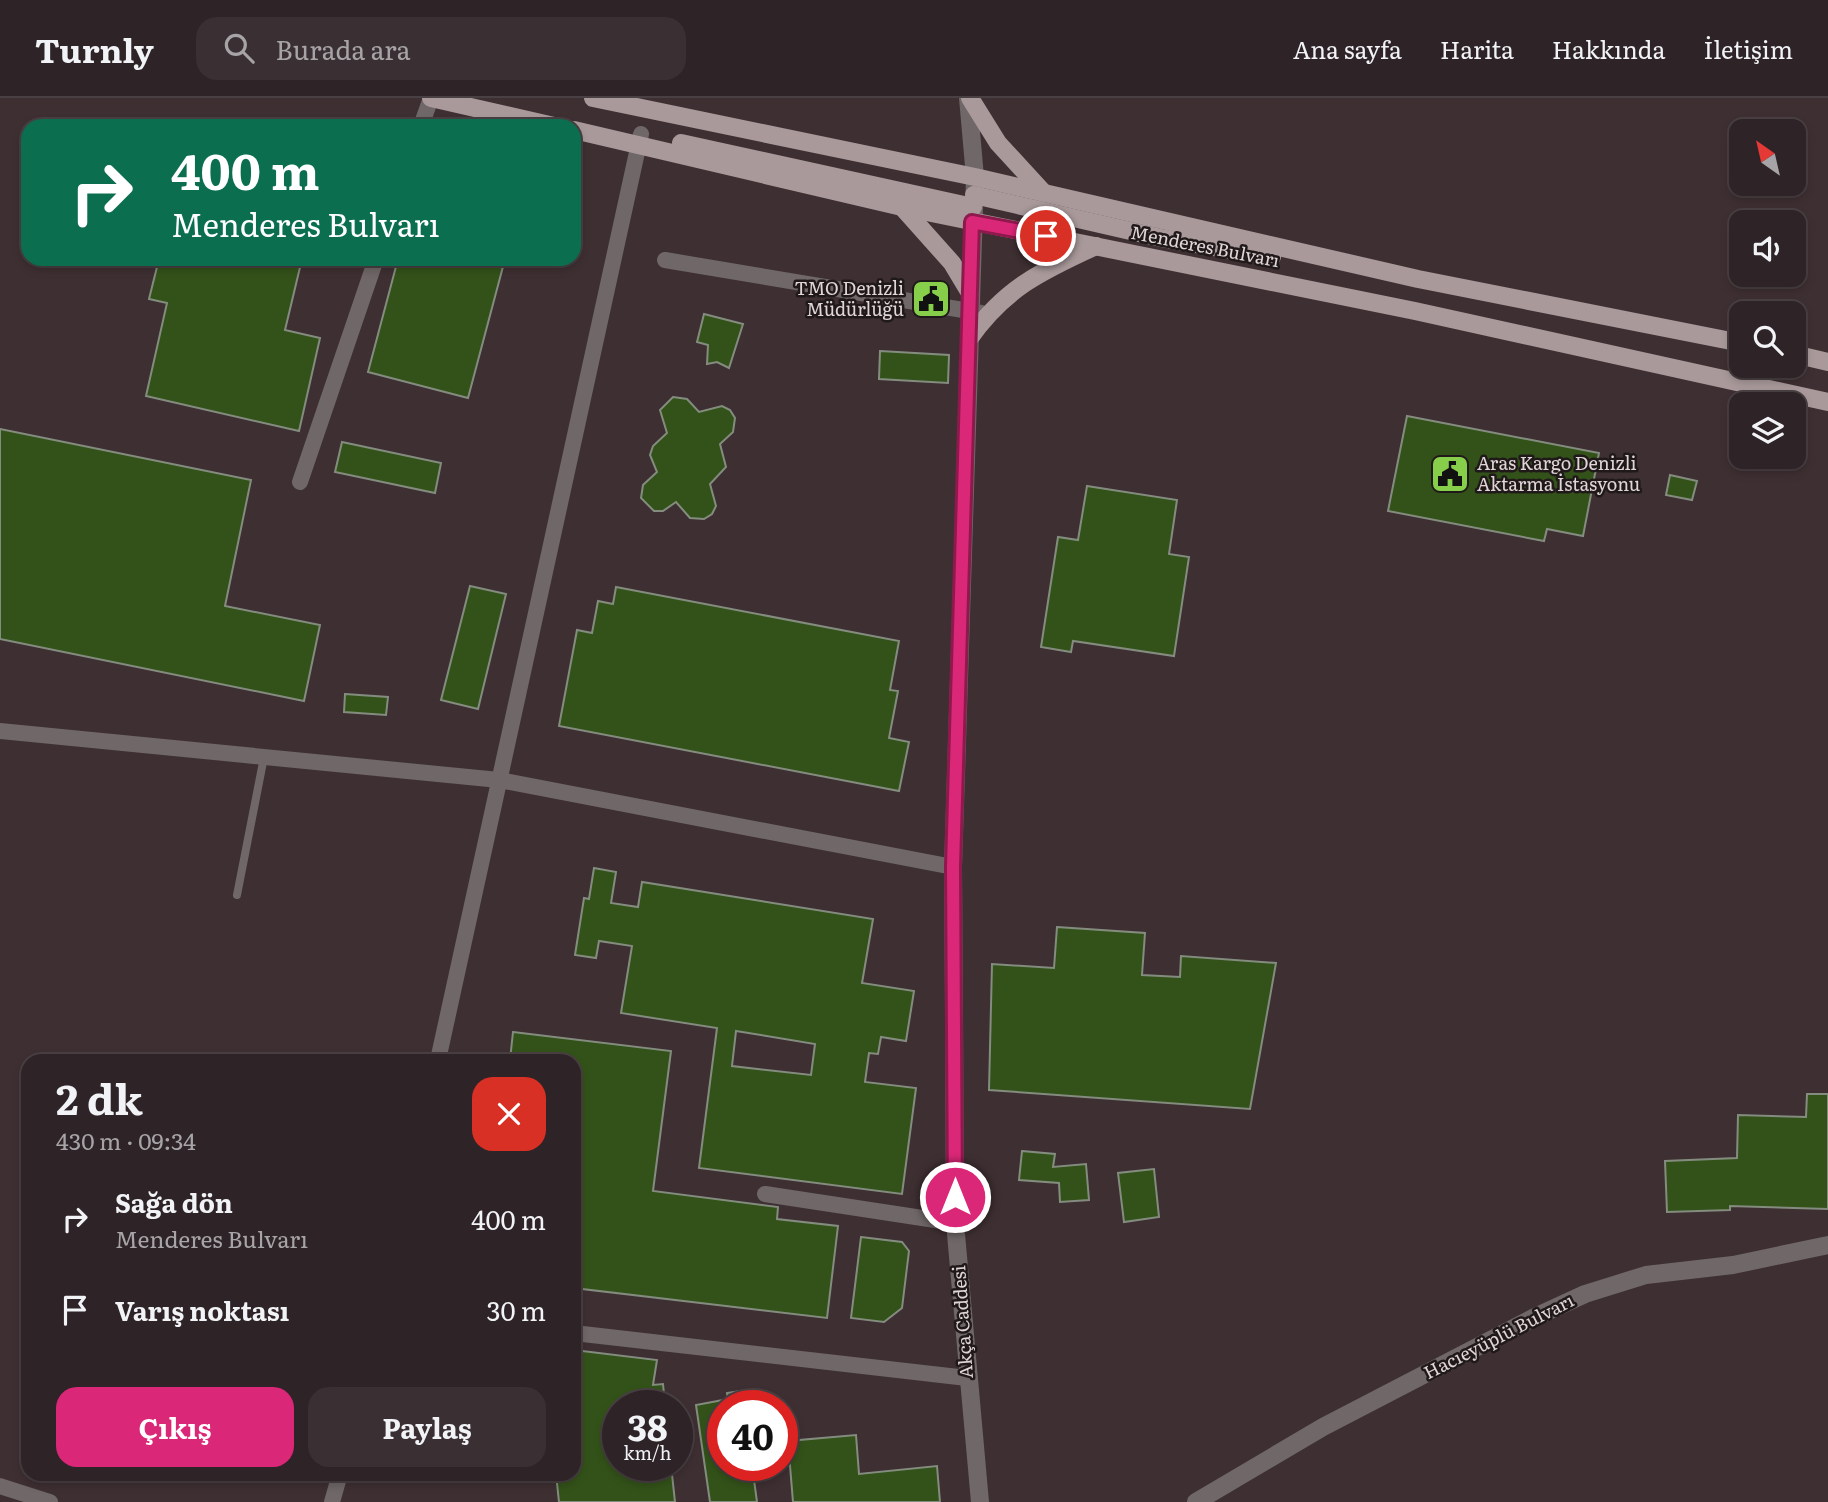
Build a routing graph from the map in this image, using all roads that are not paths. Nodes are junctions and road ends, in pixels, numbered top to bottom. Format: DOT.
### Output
graph roads {
  1 [pos="431,98"];
  2 [pos="593,98"];
  3 [pos="969,98"];
  4 [pos="424,119"];
  5 [pos="526,119"];
  6 [pos="581,129"];
  7 [pos="640,140"];
  8 [pos="1044,193"];
  9 [pos="974,200"];
  10 [pos="902,207"];
  11 [pos="1096,246"];
  12 [pos="665,260"];
  13 [pos="374,266"];
  14 [pos="1418,279"];
  15 [pos="976,306"];
  16 [pos="969,339"];
  17 [pos="1729,341"];
  18 [pos="1806,357"];
  19 [pos="1828,362"];
  20 [pos="1828,402"];
  21 [pos="300,482"];
  22 [pos="0,731"];
  23 [pos="264,757"];
  24 [pos="499,780"];
  25 [pos="953,867"];
  26 [pos="237,895"];
  27 [pos="439,1054"];
  28 [pos="765,1194"];
  29 [pos="955,1223"];
  30 [pos="1828,1245"];
  31 [pos="581,1334"];
  32 [pos="967,1378"];
  33 [pos="338,1481"];
  34 [pos="0,1486"];
  35 [pos="50,1502"];
  36 [pos="332,1502"];
  37 [pos="980,1502"];
  38 [pos="1196,1502"];
  1 -- 4 [label="street"];
  1 -- 5 [label="main road"];
  2 -- 9 [label="main road, Menderes Bulvarı"];
  3 -- 8 [label="main road"];
  3 -- 9 [label="street"];
  6 -- 7 [label="main road, Menderes Bulvarı"];
  7 -- 9 [label="main road"];
  7 -- 10 [label="main road, Menderes Bulvarı"];
  7 -- 24 [label="street"];
  8 -- 9 [label="main road, Menderes Bulvarı"];
  8 -- 14 [label="main road, Menderes Bulvarı"];
  9 -- 10 [label="main road, Menderes Bulvarı"];
  9 -- 11 [label="main road, Menderes Bulvarı"];
  9 -- 14 [label="main road"];
  9 -- 15 [label="street"];
  10 -- 15 [label="main road"];
  11 -- 15 [label="main road"];
  11 -- 20 [label="main road, Menderes Bulvarı"];
  12 -- 15 [label="street"];
  13 -- 21 [label="street"];
  14 -- 17 [label="main road, Menderes Bulvarı"];
  15 -- 16 [label="main road"];
  16 -- 25 [label="street, Akça Caddesi"];
  18 -- 19 [label="main road"];
  22 -- 23 [label="street"];
  23 -- 24 [label="street"];
  23 -- 26 [label="lane"];
  24 -- 25 [label="street"];
  24 -- 27 [label="street"];
  25 -- 29 [label="street, Akça Caddesi"];
  28 -- 29 [label="street"];
  29 -- 32 [label="street, Akça Caddesi"];
  30 -- 38 [label="street, Hacıeyüplü Bulvarı"];
  31 -- 32 [label="street"];
  32 -- 37 [label="street, Akça Caddesi"];
  33 -- 36 [label="street"];
  34 -- 35 [label="street"];
}
